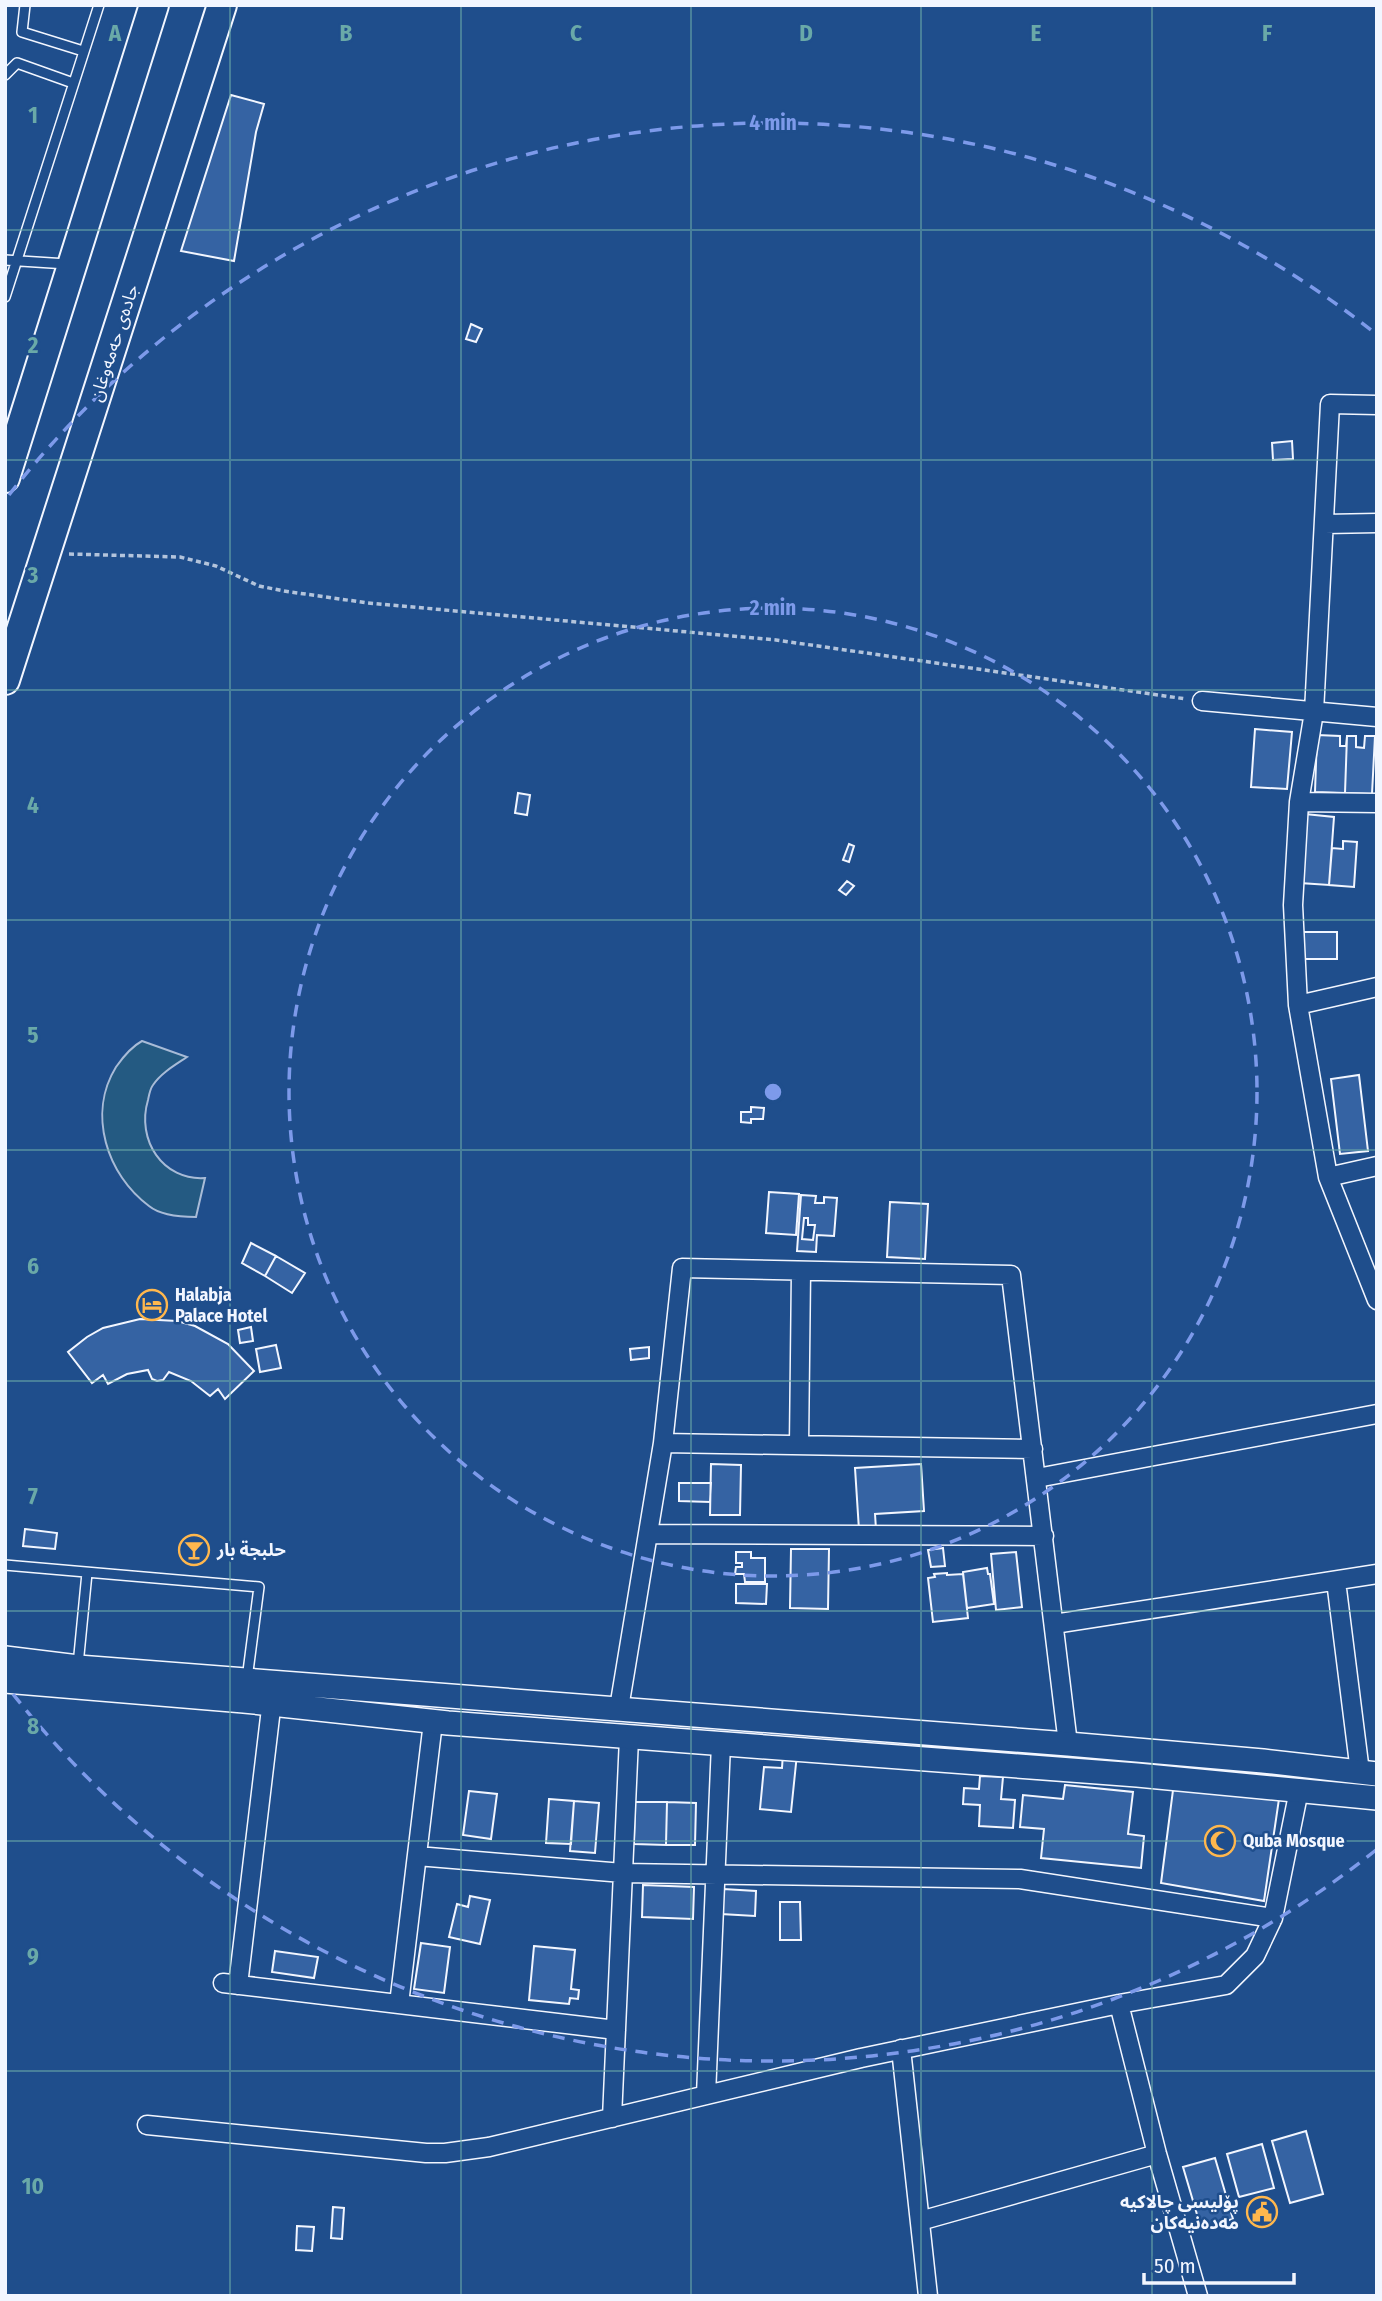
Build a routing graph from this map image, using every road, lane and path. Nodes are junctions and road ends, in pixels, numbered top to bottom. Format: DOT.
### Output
graph roads {
  1 [pos="25,5"];
  2 [pos="99,5"];
  3 [pos="154,5"];
  4 [pos="222,5"];
  5 [pos="83,51"];
  6 [pos="5,75"];
  7 [pos="73,83"];
  8 [pos="5,260"];
  9 [pos="17,261"];
  10 [pos="72,265"];
  11 [pos="5,297"];
  12 [pos="1377,405"];
  13 [pos="5,478"];
  14 [pos="1377,523"];
  15 [pos="1325,524"];
  16 [pos="46,553"];
  17 [pos="5,680"];
  18 [pos="1202,701"];
  19 [pos="1314,712"];
  20 [pos="1377,717"];
  21 [pos="1299,802"];
  22 [pos="1377,803"];
  23 [pos="1377,987"];
  24 [pos="1298,1005"];
  25 [pos="1377,1166"];
  26 [pos="1328,1177"];
  27 [pos="801,1271"];
  28 [pos="1377,1300"];
  29 [pos="1377,1414"];
  30 [pos="663,1443"];
  31 [pos="799,1445"];
  32 [pos="1033,1448"];
  33 [pos="1037,1478"];
  34 [pos="649,1534"];
  35 [pos="1044,1536"];
  36 [pos="5,1565"];
  37 [pos="87,1573"];
  38 [pos="1377,1574"];
  39 [pos="1336,1581"];
  40 [pos="1054,1624"];
  41 [pos="5,1658"];
  42 [pos="77,1677"];
  43 [pos="5,1681"];
  44 [pos="245,1690"];
  45 [pos="273,1693"];
  46 [pos="619,1708"];
  47 [pos="433,1722"];
  48 [pos="834,1727"];
  49 [pos="629,1738"];
  50 [pos="720,1744"];
  51 [pos="1068,1744"];
  52 [pos="832,1753"];
  53 [pos="1368,1773"];
  54 [pos="1299,1790"];
  55 [pos="1377,1798"];
  56 [pos="417,1856"];
  57 [pos="623,1873"];
  58 [pos="715,1875"];
  59 [pos="1273,1918"];
  60 [pos="399,2004"];
  61 [pos="1119,2004"];
  62 [pos="616,2030"];
  63 [pos="901,2049"];
  64 [pos="706,2095"];
  65 [pos="612,2118"];
  66 [pos="147,2125"];
  67 [pos="1157,2154"];
  68 [pos="920,2221"];
  69 [pos="928,2296"];
  70 [pos="1198,2296"];
  1 -- 5 [label="lane"];
  2 -- 5 [label="lane"];
  3 -- 10 [label="main road"];
  4 -- 16 [label="main road, جادەی حەمەوغان"];
  5 -- 7 [label="lane"];
  6 -- 7 [label="lane"];
  7 -- 9 [label="lane"];
  8 -- 9 [label="lane"];
  9 -- 10 [label="lane"];
  9 -- 11 [label="lane"];
  10 -- 13 [label="main road"];
  12 -- 15 [label="street"];
  14 -- 15 [label="street"];
  15 -- 19 [label="street"];
  16 -- 17 [label="main road, جادەی حەمەوغان"];
  16 -- 18 [label="path"];
  18 -- 19 [label="street"];
  19 -- 20 [label="street"];
  19 -- 21 [label="street"];
  21 -- 22 [label="street"];
  21 -- 24 [label="street"];
  23 -- 24 [label="street"];
  24 -- 26 [label="street"];
  25 -- 26 [label="street"];
  26 -- 28 [label="street"];
  27 -- 30 [label="street"];
  27 -- 31 [label="street"];
  27 -- 32 [label="street"];
  29 -- 33 [label="street"];
  30 -- 31 [label="street"];
  30 -- 34 [label="street"];
  31 -- 32 [label="street"];
  32 -- 33 [label="street"];
  33 -- 35 [label="street"];
  34 -- 35 [label="street"];
  34 -- 46 [label="street"];
  35 -- 40 [label="street"];
  36 -- 37 [label="lane"];
  37 -- 42 [label="lane"];
  37 -- 44 [label="lane"];
  38 -- 39 [label="street"];
  39 -- 40 [label="street"];
  39 -- 53 [label="street"];
  40 -- 51 [label="street"];
  41 -- 42 [label="street"];
  42 -- 43 [label="street"];
  42 -- 44 [label="street"];
  44 -- 45 [label="street"];
  45 -- 46 [label="street"];
  45 -- 47 [label="street"];
  45 -- 60 [label="street"];
  46 -- 48 [label="street"];
  47 -- 49 [label="street"];
  47 -- 56 [label="street"];
  48 -- 51 [label="street"];
  48 -- 52 [label="street"];
  49 -- 50 [label="street"];
  49 -- 57 [label="street"];
  50 -- 52 [label="street"];
  50 -- 58 [label="street"];
  51 -- 53 [label="street"];
  52 -- 54 [label="street"];
  54 -- 55 [label="street"];
  54 -- 59 [label="street"];
  56 -- 57 [label="street"];
  56 -- 60 [label="street"];
  57 -- 58 [label="street"];
  57 -- 62 [label="street"];
  58 -- 59 [label="street"];
  58 -- 64 [label="street"];
  59 -- 61 [label="street"];
  60 -- 62 [label="street"];
  61 -- 63 [label="street"];
  61 -- 67 [label="street"];
  62 -- 65 [label="street"];
  63 -- 64 [label="street"];
  63 -- 68 [label="street"];
  64 -- 65 [label="street"];
  65 -- 66 [label="street"];
  67 -- 68 [label="street"];
  67 -- 70 [label="street"];
  68 -- 69 [label="street"];
}
